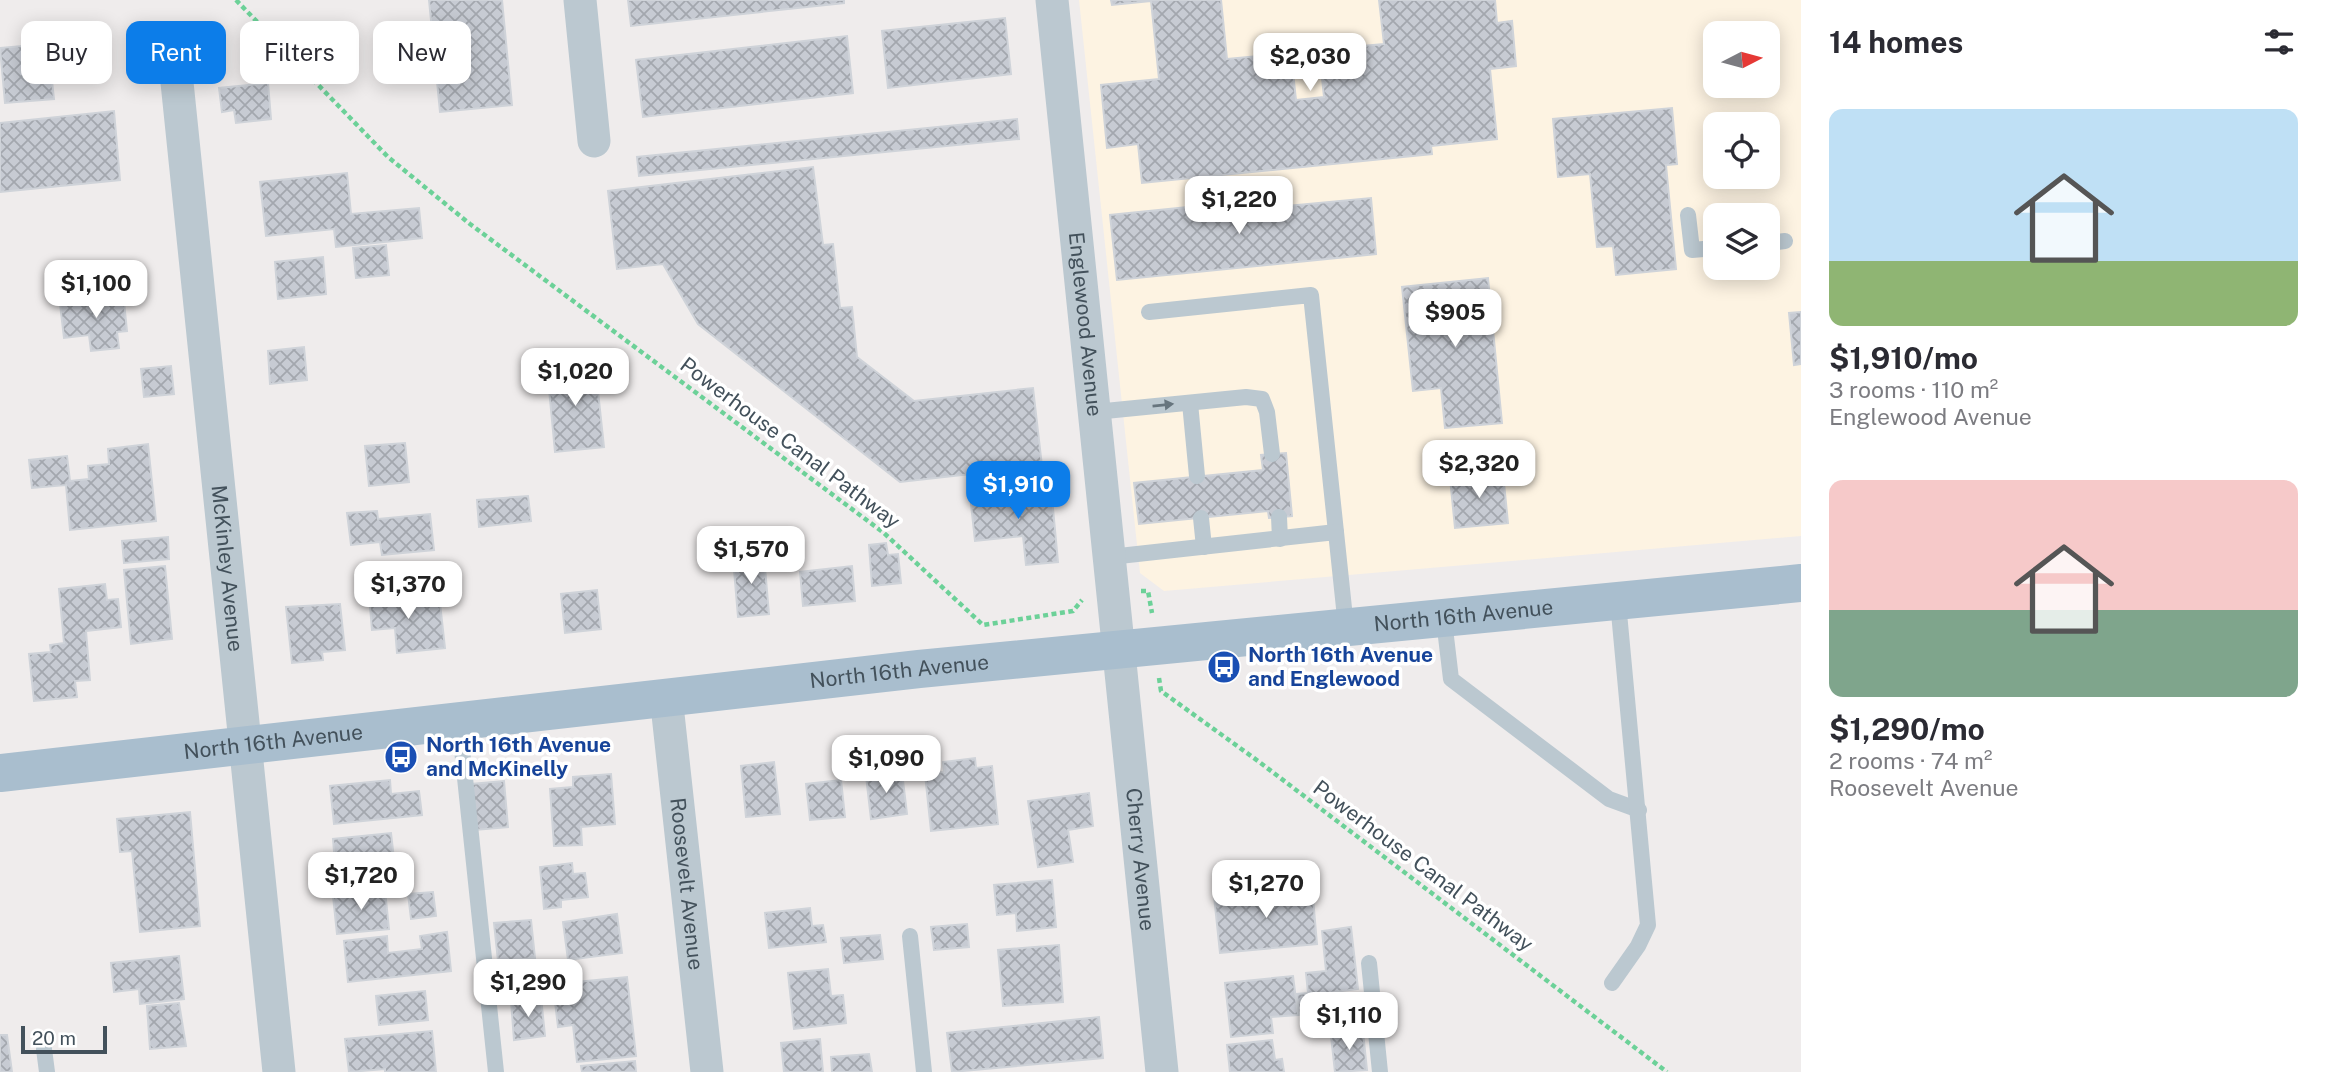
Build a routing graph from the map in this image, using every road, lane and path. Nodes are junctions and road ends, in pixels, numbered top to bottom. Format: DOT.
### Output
graph roads {
  1 [pos="236,0"];
  2 [pos="580,0"];
  3 [pos="1052,0"];
  4 [pos="177,84"];
  5 [pos="594,141"];
  6 [pos="1688,215"];
  7 [pos="1785,241"];
  8 [pos="1780,242"];
  9 [pos="1703,249"];
  10 [pos="1149,313"];
  11 [pos="1190,403"];
  12 [pos="1096,412"];
  13 [pos="1272,454"];
  14 [pos="1197,476"];
  15 [pos="1279,517"];
  16 [pos="1201,518"];
  17 [pos="1336,532"];
  18 [pos="1280,539"];
  19 [pos="1204,547"];
  20 [pos="1110,557"];
  21 [pos="1801,583"];
  22 [pos="1147,591"];
  23 [pos="1087,595"];
  24 [pos="1618,602"];
  25 [pos="1152,606"];
  26 [pos="1444,620"];
  27 [pos="1346,628"];
  28 [pos="1118,649"];
  29 [pos="1161,687"];
  30 [pos="666,696"];
  31 [pos="459,721"];
  32 [pos="245,746"];
  33 [pos="0,773"];
  34 [pos="1639,810"];
  35 [pos="910,936"];
  36 [pos="1369,963"];
  37 [pos="1612,983"];
  38 [pos="44,1049"];
  39 [pos="47,1072"];
  40 [pos="279,1072"];
  41 [pos="496,1072"];
  42 [pos="707,1072"];
  43 [pos="924,1072"];
  44 [pos="1162,1072"];
  45 [pos="1380,1072"];
  46 [pos="1667,1072"];
  1 -- 23 [label="path, Powerhouse Canal Pathway"];
  2 -- 5 [label="street"];
  3 -- 12 [label="street, Englewood Avenue"];
  4 -- 32 [label="street, McKinley Avenue"];
  6 -- 9 [label="lane"];
  7 -- 8 [label="lane"];
  10 -- 17 [label="lane"];
  12 -- 11 [label="lane, one-way"];
  11 -- 13 [label="lane"];
  11 -- 14 [label="lane"];
  12 -- 20 [label="street, Englewood Avenue"];
  15 -- 18 [label="lane"];
  16 -- 19 [label="lane"];
  17 -- 18 [label="lane"];
  17 -- 27 [label="lane"];
  18 -- 19 [label="lane"];
  19 -- 20 [label="lane"];
  20 -- 28 [label="street, Englewood Avenue"];
  21 -- 24 [label="main road, North 16th Avenue"];
  22 -- 25 [label="path"];
  24 -- 26 [label="main road, North 16th Avenue"];
  24 -- 34 [label="lane"];
  26 -- 27 [label="main road, North 16th Avenue"];
  26 -- 34 [label="lane"];
  27 -- 28 [label="main road, North 16th Avenue"];
  28 -- 30 [label="main road, North 16th Avenue"];
  28 -- 44 [label="street, Cherry Avenue"];
  29 -- 46 [label="path, Powerhouse Canal Pathway"];
  30 -- 31 [label="main road, North 16th Avenue"];
  30 -- 42 [label="street, Roosevelt Avenue"];
  31 -- 32 [label="main road, North 16th Avenue"];
  31 -- 41 [label="lane"];
  32 -- 33 [label="main road, North 16th Avenue"];
  32 -- 40 [label="street, McKinley Avenue"];
  34 -- 37 [label="lane"];
  35 -- 43 [label="lane"];
  36 -- 45 [label="lane"];
  38 -- 39 [label="lane"];
}
